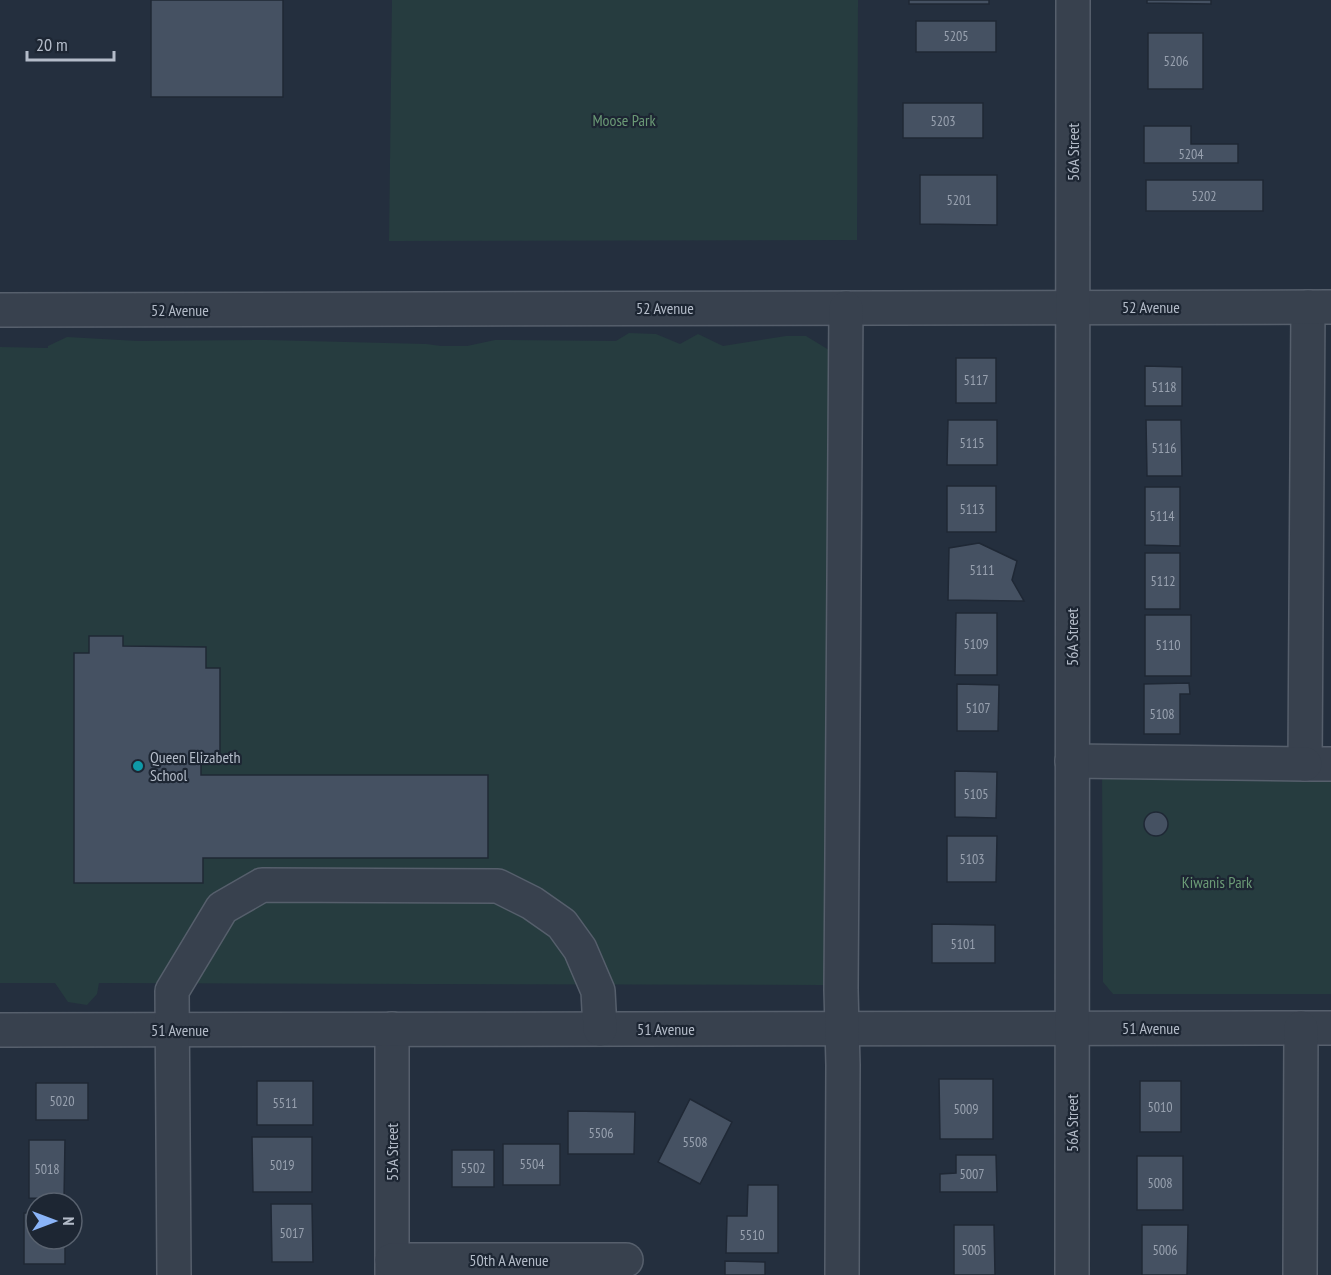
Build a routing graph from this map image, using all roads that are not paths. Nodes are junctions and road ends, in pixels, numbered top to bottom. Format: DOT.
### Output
graph roads {
  1 [pos="1073,0"];
  2 [pos="1072,307"];
  3 [pos="1319,307"];
  4 [pos="846,308"];
  5 [pos="0,310"];
  6 [pos="1072,761"];
  7 [pos="1318,764"];
  8 [pos="1072,1028"];
  9 [pos="1316,1028"];
  10 [pos="392,1029"];
  11 [pos="600,1029"];
  12 [pos="842,1029"];
  13 [pos="0,1030"];
  14 [pos="172,1030"];
  15 [pos="626,1260"];
  16 [pos="392,1268"];
  17 [pos="174,1275"];
  18 [pos="842,1275"];
  19 [pos="1072,1275"];
  20 [pos="1300,1275"];
  1 -- 2 [label="street, 56A Street"];
  2 -- 3 [label="street, 52 Avenue"];
  2 -- 4 [label="street, 52 Avenue"];
  2 -- 6 [label="street, 56A Street"];
  3 -- 7 [label="street"];
  4 -- 5 [label="street, 52 Avenue"];
  4 -- 12 [label="street"];
  6 -- 7 [label="street"];
  6 -- 8 [label="street, 56A Street"];
  8 -- 9 [label="street, 51 Avenue"];
  8 -- 12 [label="street, 51 Avenue"];
  8 -- 19 [label="street, 56A Street"];
  9 -- 20 [label="street"];
  10 -- 11 [label="street, 51 Avenue"];
  10 -- 14 [label="street, 51 Avenue"];
  10 -- 16 [label="street, 55A Street"];
  11 -- 12 [label="street, 51 Avenue"];
  11 -- 14 [label="street"];
  12 -- 18 [label="street"];
  13 -- 14 [label="street, 51 Avenue"];
  14 -- 17 [label="street"];
  15 -- 16 [label="street, 50th A Avenue"];
}
